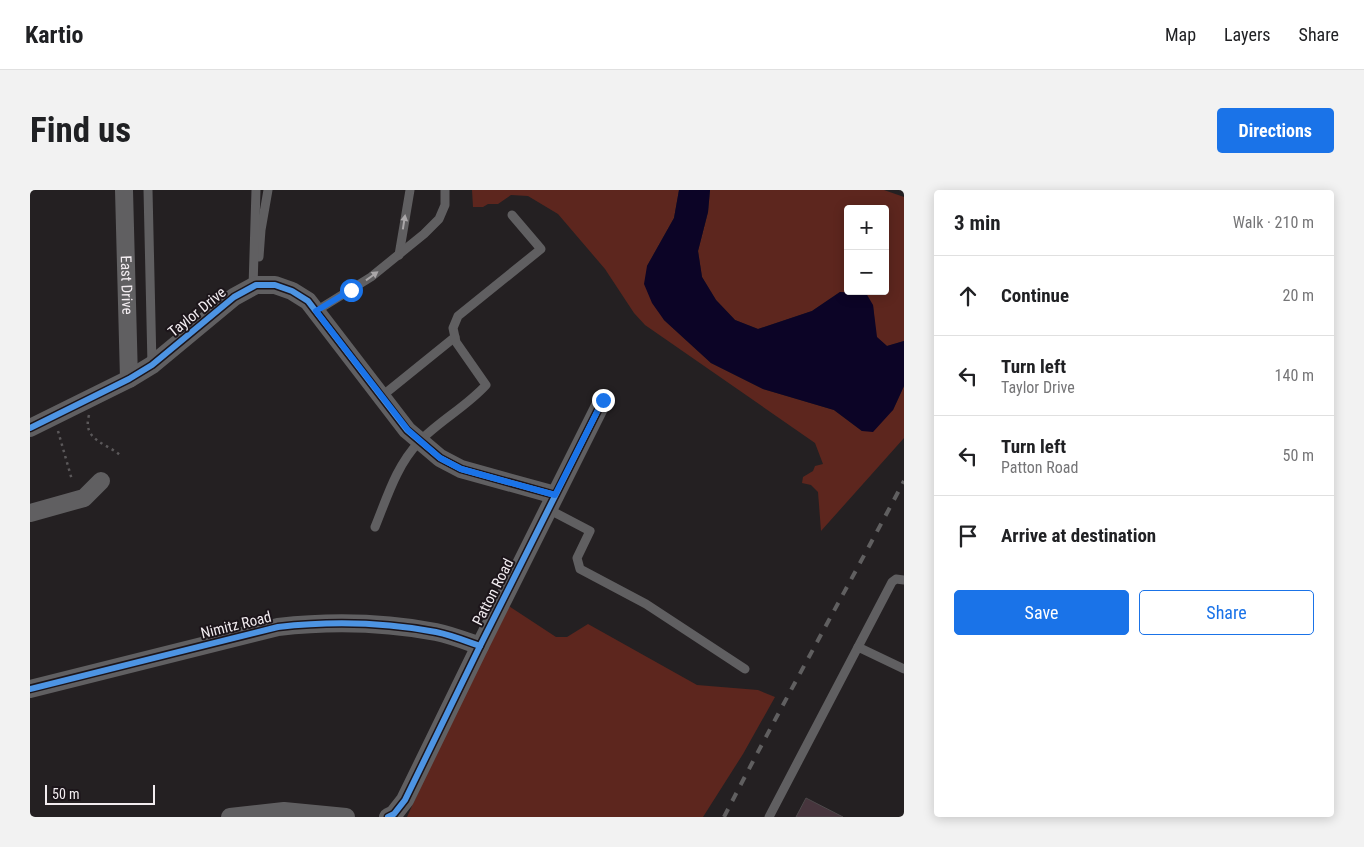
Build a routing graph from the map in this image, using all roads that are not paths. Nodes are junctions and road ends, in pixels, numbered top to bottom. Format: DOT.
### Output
graph roads {
  1 [pos="124,190"];
  2 [pos="148,190"];
  3 [pos="256,190"];
  4 [pos="268,190"];
  5 [pos="410,190"];
  6 [pos="445,190"];
  7 [pos="512,215"];
  8 [pos="399,255"];
  9 [pos="255,286"];
  10 [pos="316,311"];
  11 [pos="455,337"];
  12 [pos="152,365"];
  13 [pos="129,379"];
  14 [pos="382,396"];
  15 [pos="603,400"];
  16 [pos="30,428"];
  17 [pos="420,441"];
  18 [pos="101,481"];
  19 [pos="552,502"];
  20 [pos="30,513"];
  21 [pos="375,527"];
  22 [pos="904,580"];
  23 [pos="480,646"];
  24 [pos="858,647"];
  25 [pos="745,669"];
  26 [pos="904,669"];
  27 [pos="30,689"];
  28 [pos="230,817"];
  29 [pos="346,817"];
  30 [pos="388,817"];
  31 [pos="768,817"];
  1 -- 13 [label="street, East Drive"];
  2 -- 12 [label="lane"];
  3 -- 9 [label="lane"];
  4 -- 9 [label="lane"];
  8 -- 5 [label="lane, one-way"];
  6 -- 8 [label="lane"];
  7 -- 11 [label="lane"];
  10 -- 8 [label="lane, one-way"];
  9 -- 10 [label="street"];
  9 -- 12 [label="street, Taylor Drive"];
  10 -- 14 [label="street"];
  11 -- 14 [label="lane"];
  11 -- 17 [label="lane"];
  12 -- 13 [label="street, Taylor Drive"];
  13 -- 16 [label="street, Taylor Drive"];
  14 -- 17 [label="street"];
  15 -- 19 [label="street, Patton Road"];
  17 -- 19 [label="street"];
  17 -- 21 [label="lane"];
  18 -- 20 [label="street"];
  19 -- 23 [label="street, Patton Road"];
  19 -- 25 [label="lane"];
  22 -- 24 [label="lane"];
  23 -- 27 [label="street, Nimitz Road"];
  23 -- 30 [label="street, Patton Road"];
  24 -- 26 [label="lane"];
  24 -- 31 [label="lane"];
  28 -- 29 [label="street"];
}
